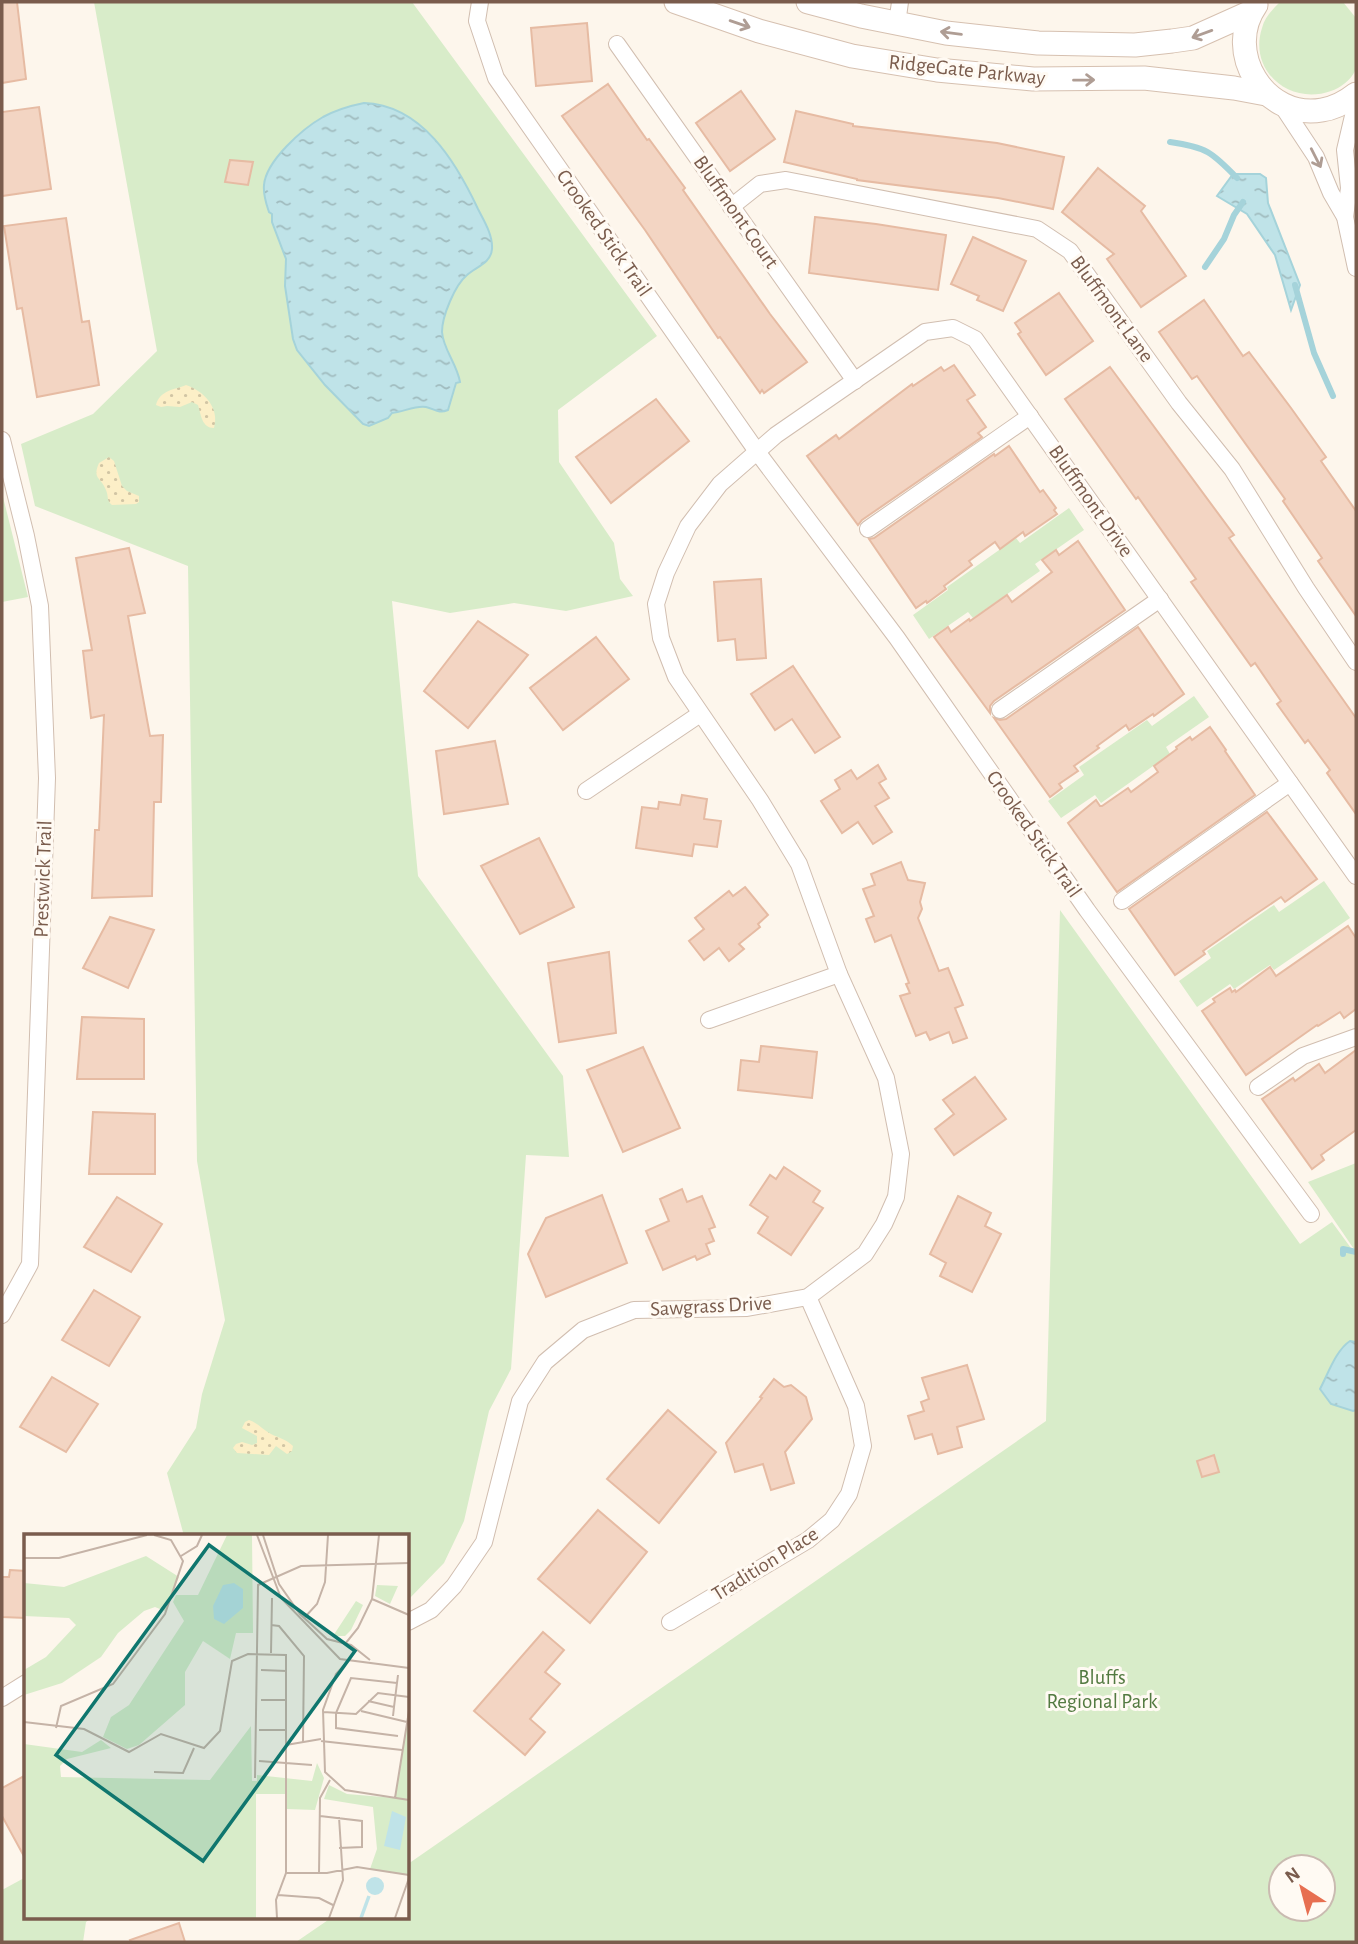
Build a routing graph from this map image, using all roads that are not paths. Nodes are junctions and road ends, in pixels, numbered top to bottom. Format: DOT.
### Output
graph roads {
  1 [pos="480,2"];
  2 [pos="676,2"];
  3 [pos="808,2"];
  4 [pos="1255,7"];
  5 [pos="899,13"];
  6 [pos="617,44"];
  7 [pos="1356,94"];
  8 [pos="1273,99"];
  9 [pos="1356,103"];
  10 [pos="732,207"];
  11 [pos="1345,217"];
  12 [pos="1356,268"];
  13 [pos="855,380"];
  14 [pos="1030,416"];
  15 [pos="2,440"];
  16 [pos="758,453"];
  17 [pos="869,529"];
  18 [pos="1160,599"];
  19 [pos="1356,662"];
  20 [pos="1000,710"];
  21 [pos="700,714"];
  22 [pos="1290,783"];
  23 [pos="586,791"];
  24 [pos="1356,875"];
  25 [pos="1122,901"];
  26 [pos="839,974"];
  27 [pos="709,1020"];
  28 [pos="1356,1037"];
  29 [pos="1258,1087"];
  30 [pos="1311,1214"];
  31 [pos="808,1297"];
  32 [pos="2,1315"];
  33 [pos="410,1621"];
  34 [pos="670,1622"];
  35 [pos="24,1684"];
  36 [pos="2,1698"];
  1 -- 16 [label="street, Crooked Stick Trail"];
  2 -- 8 [label="main road, RidgeGate Parkway, one-way"];
  3 -- 5 [label="main road, RidgeGate Parkway"];
  4 -- 5 [label="main road, RidgeGate Parkway, one-way"];
  4 -- 8 [label="main road, RidgeGate Parkway"];
  6 -- 10 [label="street, Bluffmont Court"];
  7 -- 8 [label="main road, RidgeGate Parkway"];
  8 -- 11 [label="street, one-way"];
  9 -- 11 [label="street"];
  10 -- 13 [label="street, Bluffmont Court"];
  10 -- 19 [label="street, Bluffmont Lane"];
  11 -- 12 [label="street"];
  13 -- 14 [label="street, Bluffmont Drive"];
  13 -- 16 [label="street, Bluffmont Drive"];
  14 -- 17 [label="street"];
  14 -- 18 [label="street, Bluffmont Drive"];
  15 -- 32 [label="street, Prestwick Trail"];
  16 -- 21 [label="street"];
  16 -- 30 [label="street, Crooked Stick Trail"];
  18 -- 20 [label="street"];
  18 -- 22 [label="street, Bluffmont Drive"];
  21 -- 23 [label="street"];
  21 -- 26 [label="street"];
  22 -- 24 [label="street, Bluffmont Drive"];
  22 -- 25 [label="street"];
  26 -- 27 [label="street"];
  26 -- 31 [label="street, Sawgrass Drive"];
  28 -- 29 [label="street"];
  31 -- 33 [label="street, Sawgrass Drive"];
  31 -- 34 [label="street, Tradition Place"];
  35 -- 36 [label="street"];
}
